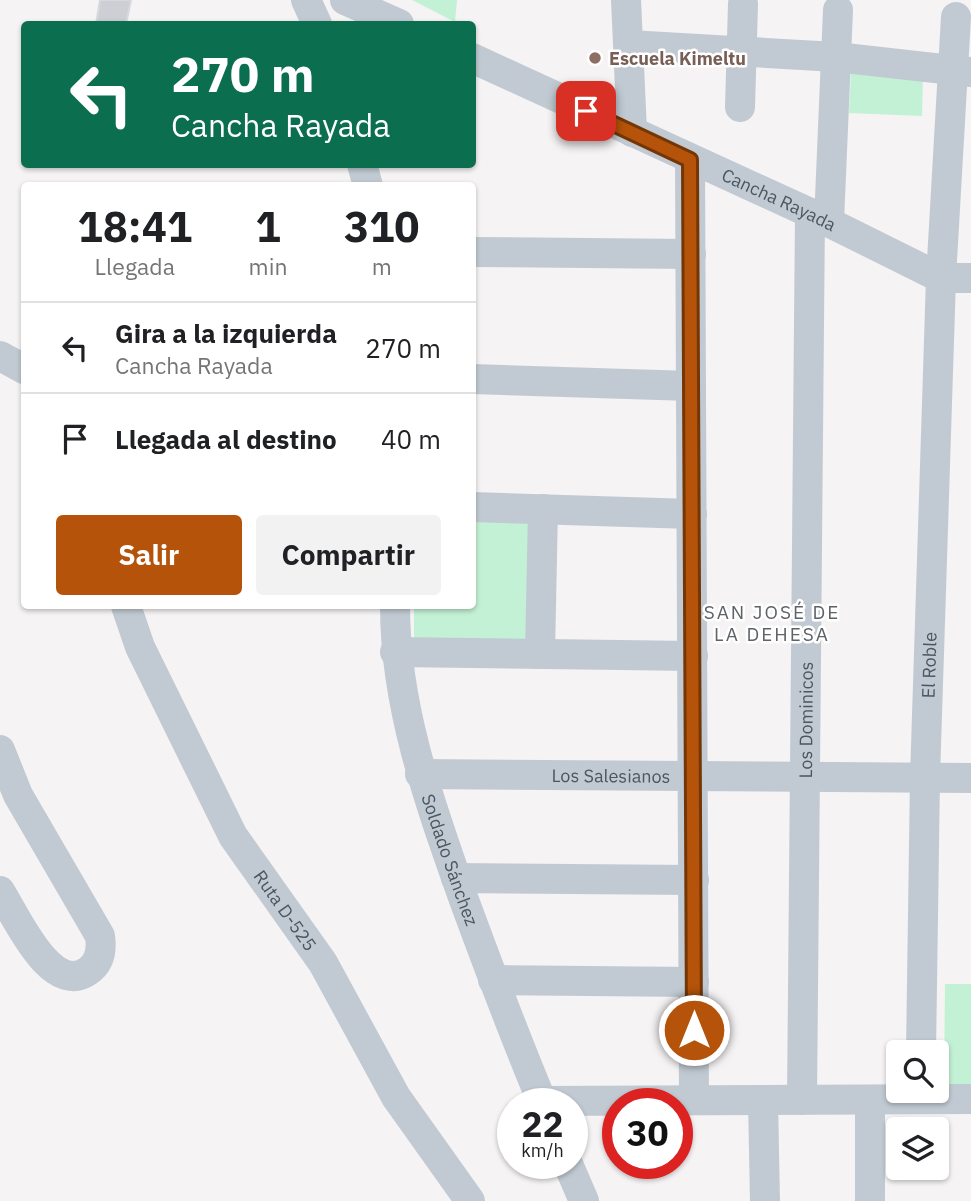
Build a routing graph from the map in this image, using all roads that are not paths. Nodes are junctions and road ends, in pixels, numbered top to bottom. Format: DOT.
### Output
graph roads {
  1 [pos="306,0"];
  2 [pos="345,0"];
  3 [pos="626,0"];
  4 [pos="743,4"];
  5 [pos="838,10"];
  6 [pos="956,17"];
  7 [pos="316,21"];
  8 [pos="392,21"];
  9 [pos="629,45"];
  10 [pos="742,52"];
  11 [pos="836,57"];
  12 [pos="476,60"];
  13 [pos="961,71"];
  14 [pos="740,107"];
  15 [pos="632,132"];
  16 [pos="690,160"];
  17 [pos="820,218"];
  18 [pos="476,252"];
  19 [pos="691,254"];
  20 [pos="942,278"];
  21 [pos="971,278"];
  22 [pos="0,356"];
  23 [pos="21,367"];
  24 [pos="476,379"];
  25 [pos="691,386"];
  26 [pos="476,507"];
  27 [pos="543,509"];
  28 [pos="692,514"];
  29 [pos="128,609"];
  30 [pos="395,609"];
  31 [pos="395,652"];
  32 [pos="540,654"];
  33 [pos="693,656"];
  34 [pos="0,750"];
  35 [pos="420,774"];
  36 [pos="693,774"];
  37 [pos="806,776"];
  38 [pos="925,778"];
  39 [pos="971,778"];
  40 [pos="456,878"];
  41 [pos="694,880"];
  42 [pos="0,891"];
  43 [pos="494,980"];
  44 [pos="694,982"];
  45 [pos="921,1040"];
  46 [pos="536,1088"];
  47 [pos="949,1097"];
  48 [pos="886,1098"];
  49 [pos="971,1099"];
  50 [pos="694,1100"];
  51 [pos="763,1100"];
  52 [pos="802,1100"];
  53 [pos="870,1100"];
  54 [pos="588,1101"];
  55 [pos="574,1179"];
  56 [pos="470,1201"];
  57 [pos="584,1201"];
  58 [pos="765,1201"];
  59 [pos="870,1201"];
  1 -- 7 [label="street"];
  2 -- 8 [label="street"];
  3 -- 9 [label="street"];
  4 -- 10 [label="street"];
  5 -- 11 [label="street, Los Dominicos"];
  6 -- 13 [label="street, El Roble"];
  9 -- 10 [label="street"];
  9 -- 15 [label="street"];
  10 -- 11 [label="street"];
  10 -- 14 [label="street"];
  11 -- 13 [label="street"];
  11 -- 17 [label="street, Los Dominicos"];
  12 -- 15 [label="street, Cancha Rayada"];
  13 -- 20 [label="street, El Roble"];
  15 -- 16 [label="street, Cancha Rayada"];
  16 -- 17 [label="street, Cancha Rayada"];
  16 -- 19 [label="street"];
  17 -- 20 [label="street, Cancha Rayada"];
  17 -- 37 [label="street, Los Dominicos"];
  18 -- 19 [label="street"];
  19 -- 25 [label="street"];
  20 -- 21 [label="street, Cancha Rayada"];
  20 -- 38 [label="street, El Roble"];
  22 -- 23 [label="street"];
  24 -- 25 [label="street"];
  25 -- 28 [label="street"];
  26 -- 27 [label="street"];
  27 -- 28 [label="street"];
  27 -- 32 [label="street"];
  28 -- 33 [label="street"];
  29 -- 56 [label="street, Ruta D-525"];
  30 -- 31 [label="street, Soldado Sánchez"];
  31 -- 32 [label="street"];
  31 -- 35 [label="street, Soldado Sánchez"];
  32 -- 33 [label="street"];
  33 -- 36 [label="street"];
  34 -- 42 [label="street"];
  35 -- 36 [label="street, Los Salesianos"];
  35 -- 40 [label="street, Soldado Sánchez"];
  36 -- 37 [label="street, Los Salesianos"];
  36 -- 41 [label="street"];
  37 -- 38 [label="street, Los Salesianos"];
  37 -- 52 [label="street, Los Dominicos"];
  38 -- 39 [label="street, Los Salesianos"];
  38 -- 45 [label="street, El Roble"];
  40 -- 41 [label="street"];
  40 -- 43 [label="street, Soldado Sánchez"];
  41 -- 44 [label="street"];
  43 -- 44 [label="street"];
  43 -- 46 [label="street, Soldado Sánchez"];
  44 -- 50 [label="street"];
  47 -- 49 [label="street"];
  48 -- 53 [label="street"];
  50 -- 51 [label="street"];
  50 -- 54 [label="street"];
  51 -- 52 [label="street"];
  51 -- 58 [label="street"];
  52 -- 53 [label="street"];
  53 -- 59 [label="street"];
  55 -- 57 [label="street"];
}
